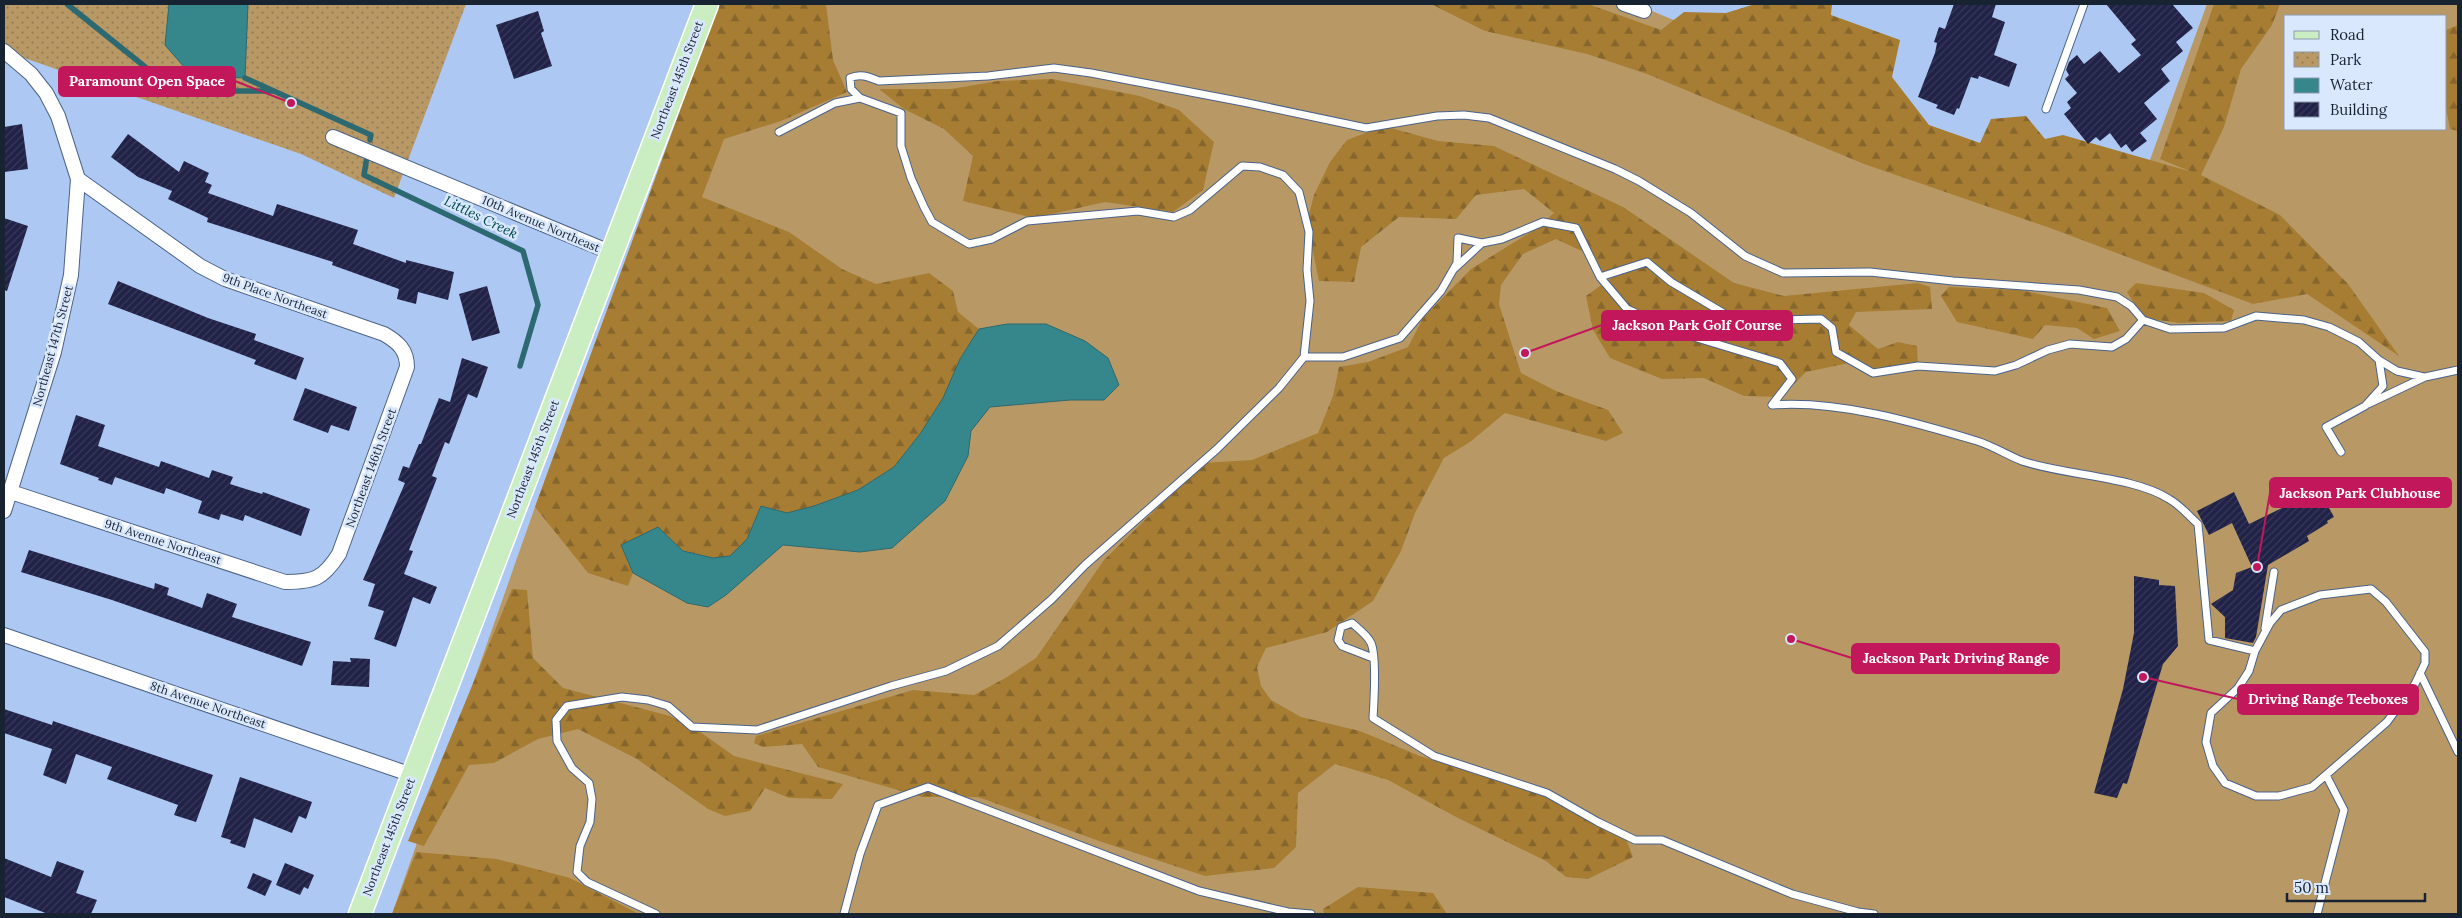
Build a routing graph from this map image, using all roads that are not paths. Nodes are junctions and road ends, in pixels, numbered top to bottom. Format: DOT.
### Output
graph roads {
  1 [pos="706,4"];
  2 [pos="1624,4"];
  3 [pos="2084,4"];
  4 [pos="1646,7"];
  5 [pos="4,52"];
  6 [pos="860,98"];
  7 [pos="2046,109"];
  8 [pos="779,132"];
  9 [pos="333,136"];
  10 [pos="78,179"];
  11 [pos="1482,243"];
  12 [pos="612,253"];
  13 [pos="1454,269"];
  14 [pos="1600,278"];
  15 [pos="2143,320"];
  16 [pos="404,350"];
  17 [pos="1304,357"];
  18 [pos="2379,360"];
  19 [pos="2458,370"];
  20 [pos="2424,377"];
  21 [pos="2365,406"];
  22 [pos="2341,452"];
  23 [pos="11,492"];
  24 [pos="4,511"];
  25 [pos="2274,572"];
  26 [pos="317,579"];
  27 [pos="2264,634"];
  28 [pos="4,635"];
  29 [pos="2255,651"];
  30 [pos="1373,658"];
  31 [pos="2420,673"];
  32 [pos="2458,752"];
  33 [pos="412,775"];
  34 [pos="2326,775"];
  35 [pos="360,914"];
  36 [pos="656,914"];
  37 [pos="844,914"];
  38 [pos="1311,914"];
  39 [pos="1874,914"];
  40 [pos="2317,914"];
  1 -- 12 [label="main road, Northeast 145th Street"];
  2 -- 4 [label="street"];
  3 -- 7 [label="lane"];
  5 -- 10 [label="street, Northeast 147th Street"];
  6 -- 8 [label="lane"];
  6 -- 15 [label="lane"];
  6 -- 17 [label="lane"];
  9 -- 12 [label="street, 10th Avenue Northeast"];
  10 -- 16 [label="street, 9th Place Northeast"];
  10 -- 23 [label="street, Northeast 147th Street"];
  11 -- 13 [label="lane"];
  11 -- 13 [label="lane"];
  11 -- 14 [label="lane"];
  12 -- 33 [label="main road, Northeast 145th Street"];
  13 -- 17 [label="lane"];
  14 -- 15 [label="lane"];
  14 -- 29 [label="lane"];
  15 -- 18 [label="lane"];
  16 -- 26 [label="street, Northeast 146th Street"];
  17 -- 36 [label="lane"];
  18 -- 20 [label="lane"];
  18 -- 21 [label="lane"];
  19 -- 20 [label="lane"];
  20 -- 21 [label="lane"];
  21 -- 22 [label="lane"];
  23 -- 24 [label="street, Northeast 147th Street"];
  23 -- 26 [label="street, 9th Avenue Northeast"];
  25 -- 27 [label="lane"];
  27 -- 29 [label="lane"];
  27 -- 31 [label="lane"];
  28 -- 33 [label="street, 8th Avenue Northeast"];
  29 -- 34 [label="lane"];
  30 -- 30 [label="lane"];
  30 -- 39 [label="lane"];
  31 -- 32 [label="lane"];
  31 -- 34 [label="lane"];
  33 -- 35 [label="main road, Northeast 145th Street"];
  34 -- 40 [label="lane"];
  37 -- 38 [label="lane"];
}
